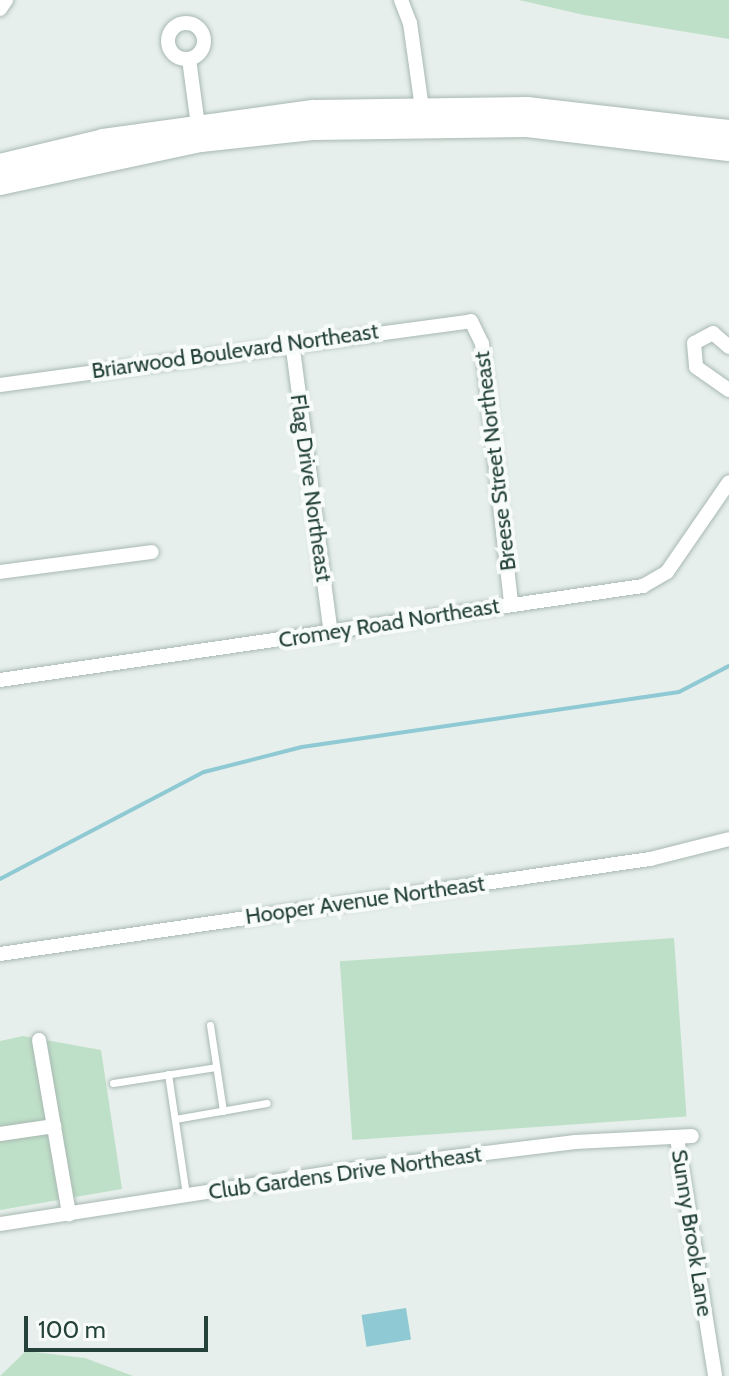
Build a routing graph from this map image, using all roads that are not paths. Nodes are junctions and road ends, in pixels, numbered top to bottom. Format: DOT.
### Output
graph roads {
  1 [pos="6,0"];
  2 [pos="401,0"];
  3 [pos="0,9"];
  4 [pos="189,59"];
  5 [pos="423,116"];
  6 [pos="595,123"];
  7 [pos="729,131"];
  8 [pos="199,132"];
  9 [pos="729,150"];
  10 [pos="0,165"];
  11 [pos="0,184"];
  12 [pos="471,321"];
  13 [pos="292,342"];
  14 [pos="729,347"];
  15 [pos="0,385"];
  16 [pos="729,390"];
  17 [pos="729,482"];
  18 [pos="152,552"];
  19 [pos="0,572"];
  20 [pos="511,603"];
  21 [pos="331,634"];
  22 [pos="0,680"];
  23 [pos="729,839"];
  24 [pos="0,954"];
  25 [pos="210,1025"];
  26 [pos="39,1040"];
  27 [pos="216,1067"];
  28 [pos="168,1074"];
  29 [pos="113,1083"];
  30 [pos="267,1103"];
  31 [pos="223,1111"];
  32 [pos="175,1119"];
  33 [pos="54,1126"];
  34 [pos="0,1134"];
  35 [pos="684,1137"];
  36 [pos="186,1196"];
  37 [pos="69,1214"];
  38 [pos="0,1224"];
  39 [pos="715,1376"];
  1 -- 3 [label="street"];
  2 -- 5 [label="street"];
  4 -- 8 [label="street"];
  5 -- 6 [label="street"];
  5 -- 8 [label="street"];
  6 -- 7 [label="street"];
  6 -- 9 [label="street"];
  8 -- 10 [label="street"];
  8 -- 11 [label="street"];
  12 -- 13 [label="street, Briarwood Boulevard Northeast"];
  12 -- 20 [label="street, Breese Street Northeast"];
  13 -- 15 [label="street, Briarwood Boulevard Northeast"];
  13 -- 21 [label="street, Flag Drive Northeast"];
  14 -- 16 [label="street"];
  17 -- 20 [label="street, Cromey Road Northeast"];
  18 -- 19 [label="street"];
  20 -- 21 [label="street, Cromey Road Northeast"];
  21 -- 22 [label="street, Cromey Road Northeast"];
  23 -- 24 [label="street, Hooper Avenue Northeast"];
  25 -- 27 [label="lane"];
  26 -- 33 [label="street"];
  27 -- 28 [label="lane"];
  27 -- 31 [label="lane"];
  28 -- 29 [label="lane"];
  28 -- 32 [label="lane"];
  30 -- 31 [label="lane"];
  31 -- 32 [label="lane"];
  32 -- 36 [label="lane"];
  33 -- 34 [label="street"];
  33 -- 37 [label="street"];
  35 -- 36 [label="street, Club Gardens Drive Northeast"];
  35 -- 39 [label="street, Sunny Brook Lane"];
  36 -- 37 [label="street, Club Gardens Drive Northeast"];
  37 -- 38 [label="street, Club Gardens Drive Northeast"];
}
